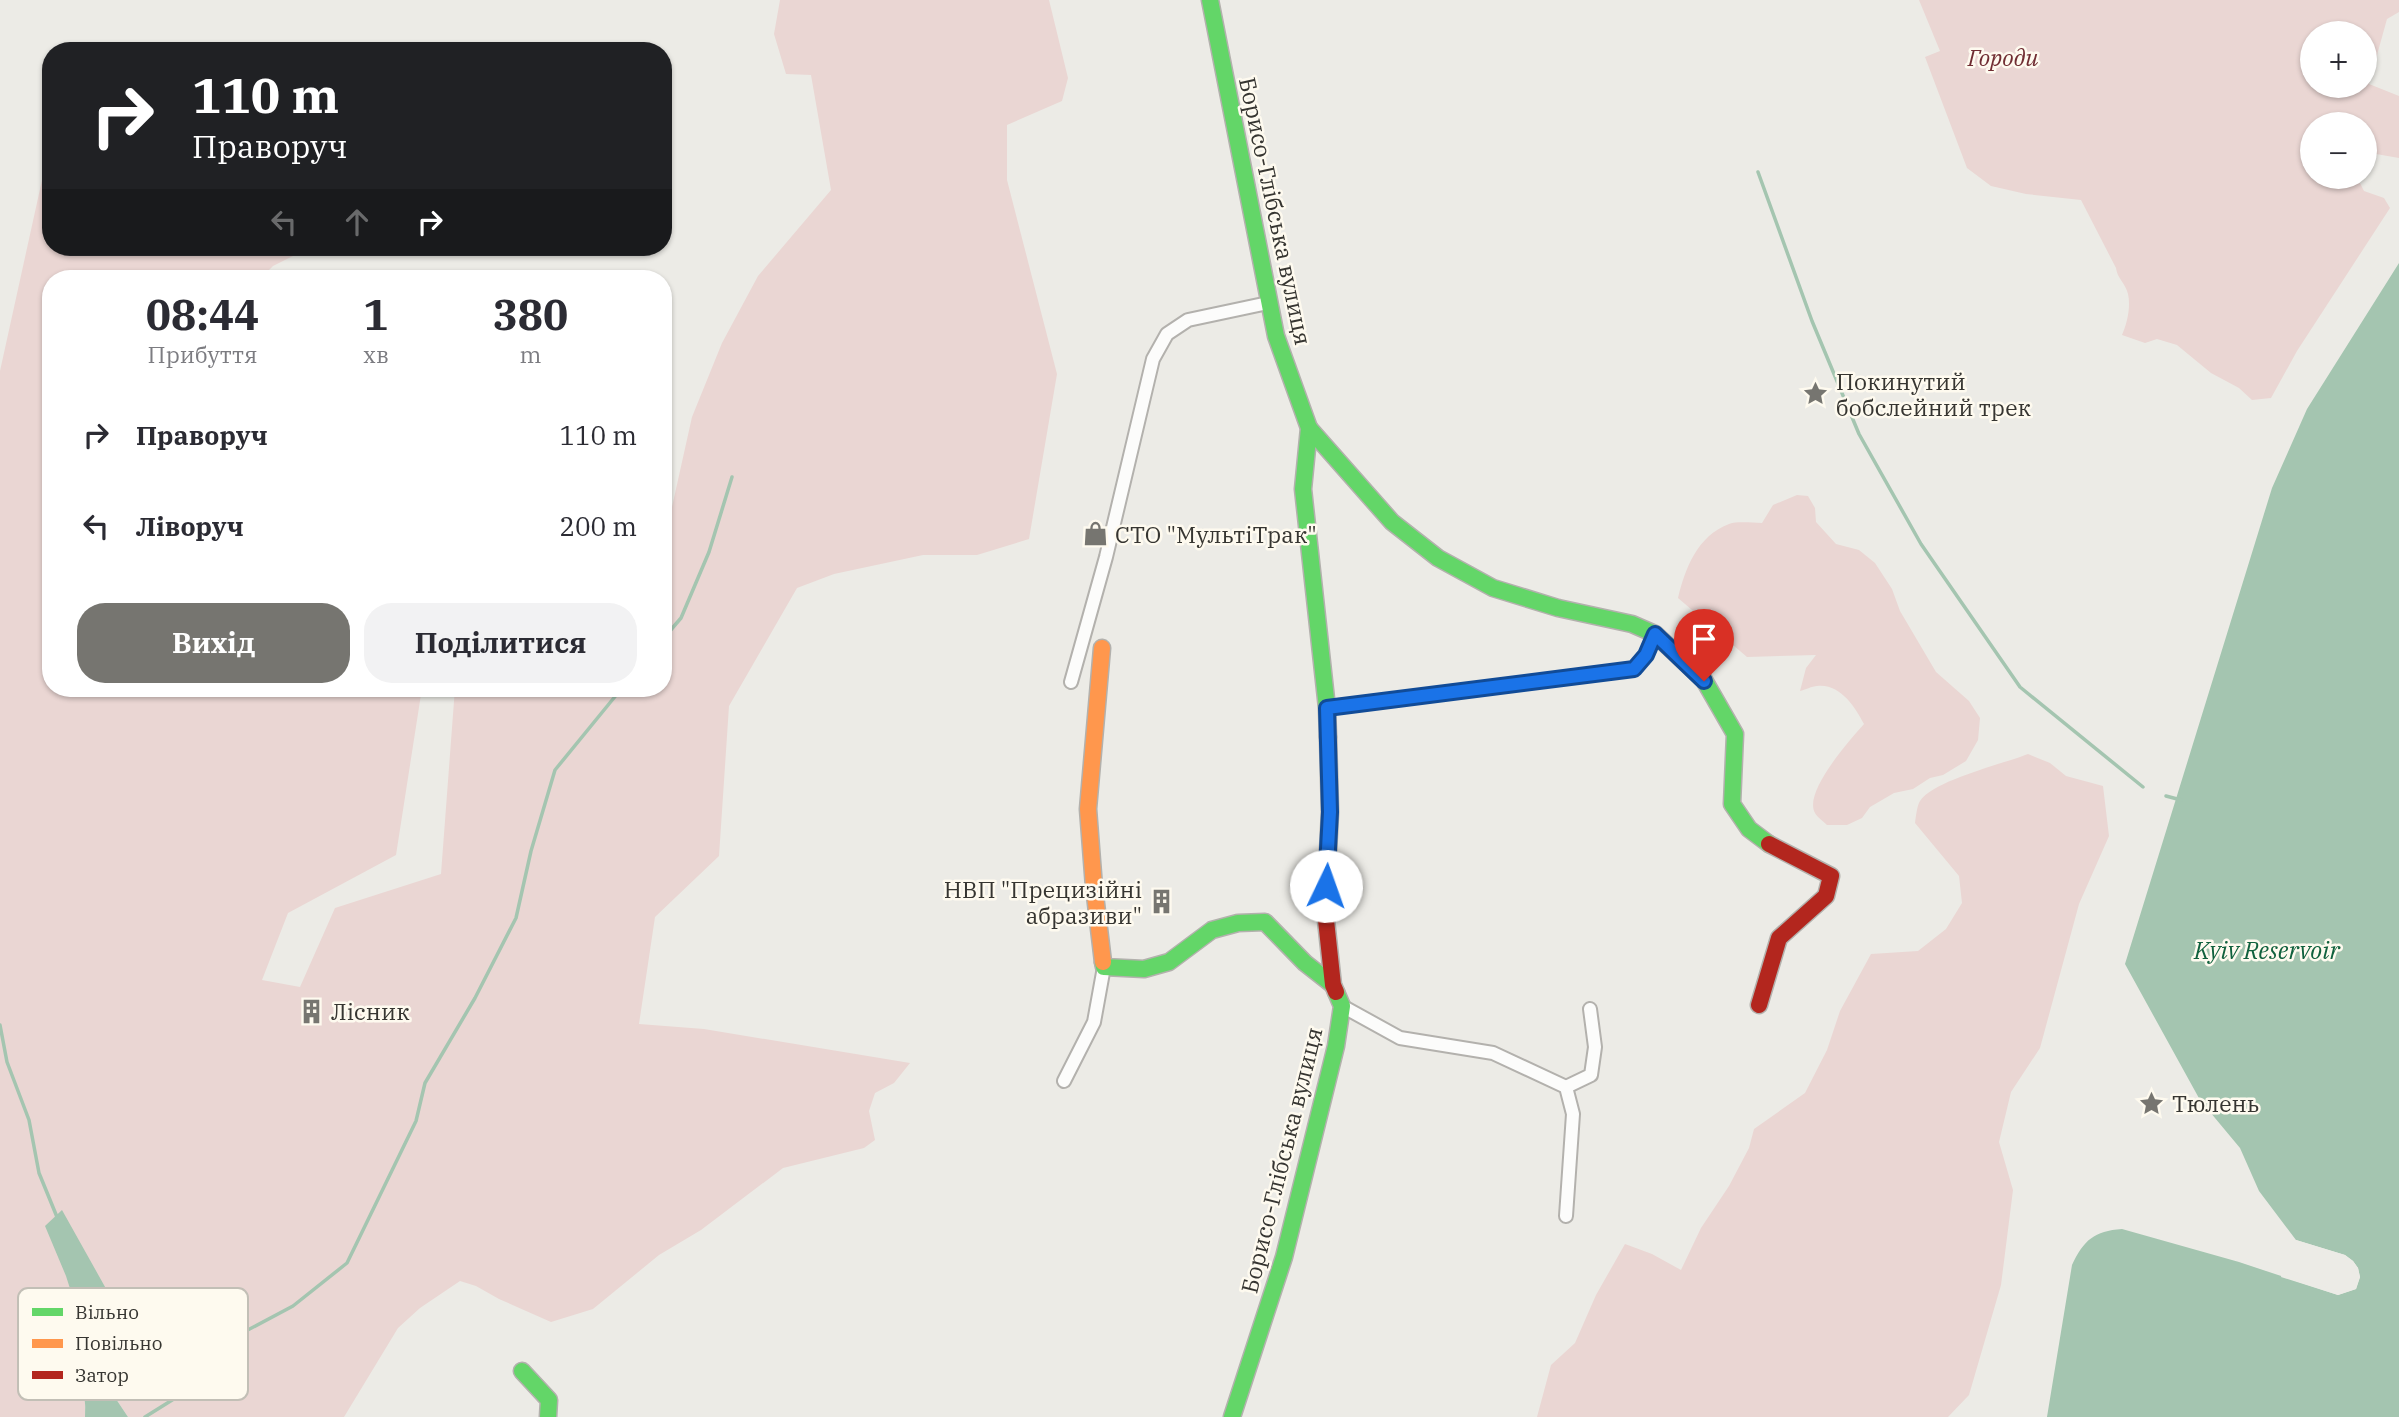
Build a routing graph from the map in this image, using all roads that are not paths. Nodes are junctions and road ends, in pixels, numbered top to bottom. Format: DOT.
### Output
graph roads {
  1 [pos="1210,0"];
  2 [pos="1268,303"];
  3 [pos="1309,428"];
  4 [pos="1655,634"];
  5 [pos="1102,648"];
  6 [pos="1072,682"];
  7 [pos="1327,708"];
  8 [pos="1104,967"];
  9 [pos="1333,985"];
  10 [pos="1759,1005"];
  11 [pos="1342,1006"];
  12 [pos="1590,1009"];
  13 [pos="1064,1082"];
  14 [pos="1566,1087"];
  15 [pos="1566,1216"];
  16 [pos="522,1371"];
  17 [pos="548,1417"];
  18 [pos="1232,1417"];
  1 -- 2 [label="street, Борисо-Глібська вулиця"];
  2 -- 3 [label="street, Борисо-Глібська вулиця"];
  2 -- 6 [label="street"];
  3 -- 4 [label="street"];
  3 -- 7 [label="street, Борисо-Глібська вулиця"];
  4 -- 7 [label="street"];
  4 -- 10 [label="street"];
  5 -- 8 [label="street"];
  7 -- 9 [label="street, Борисо-Глібська вулиця"];
  8 -- 9 [label="street"];
  8 -- 13 [label="street"];
  9 -- 11 [label="street, Борисо-Глібська вулиця"];
  11 -- 14 [label="street"];
  11 -- 18 [label="street, Борисо-Глібська вулиця"];
  12 -- 14 [label="street"];
  14 -- 15 [label="street"];
  16 -- 17 [label="street"];
}
